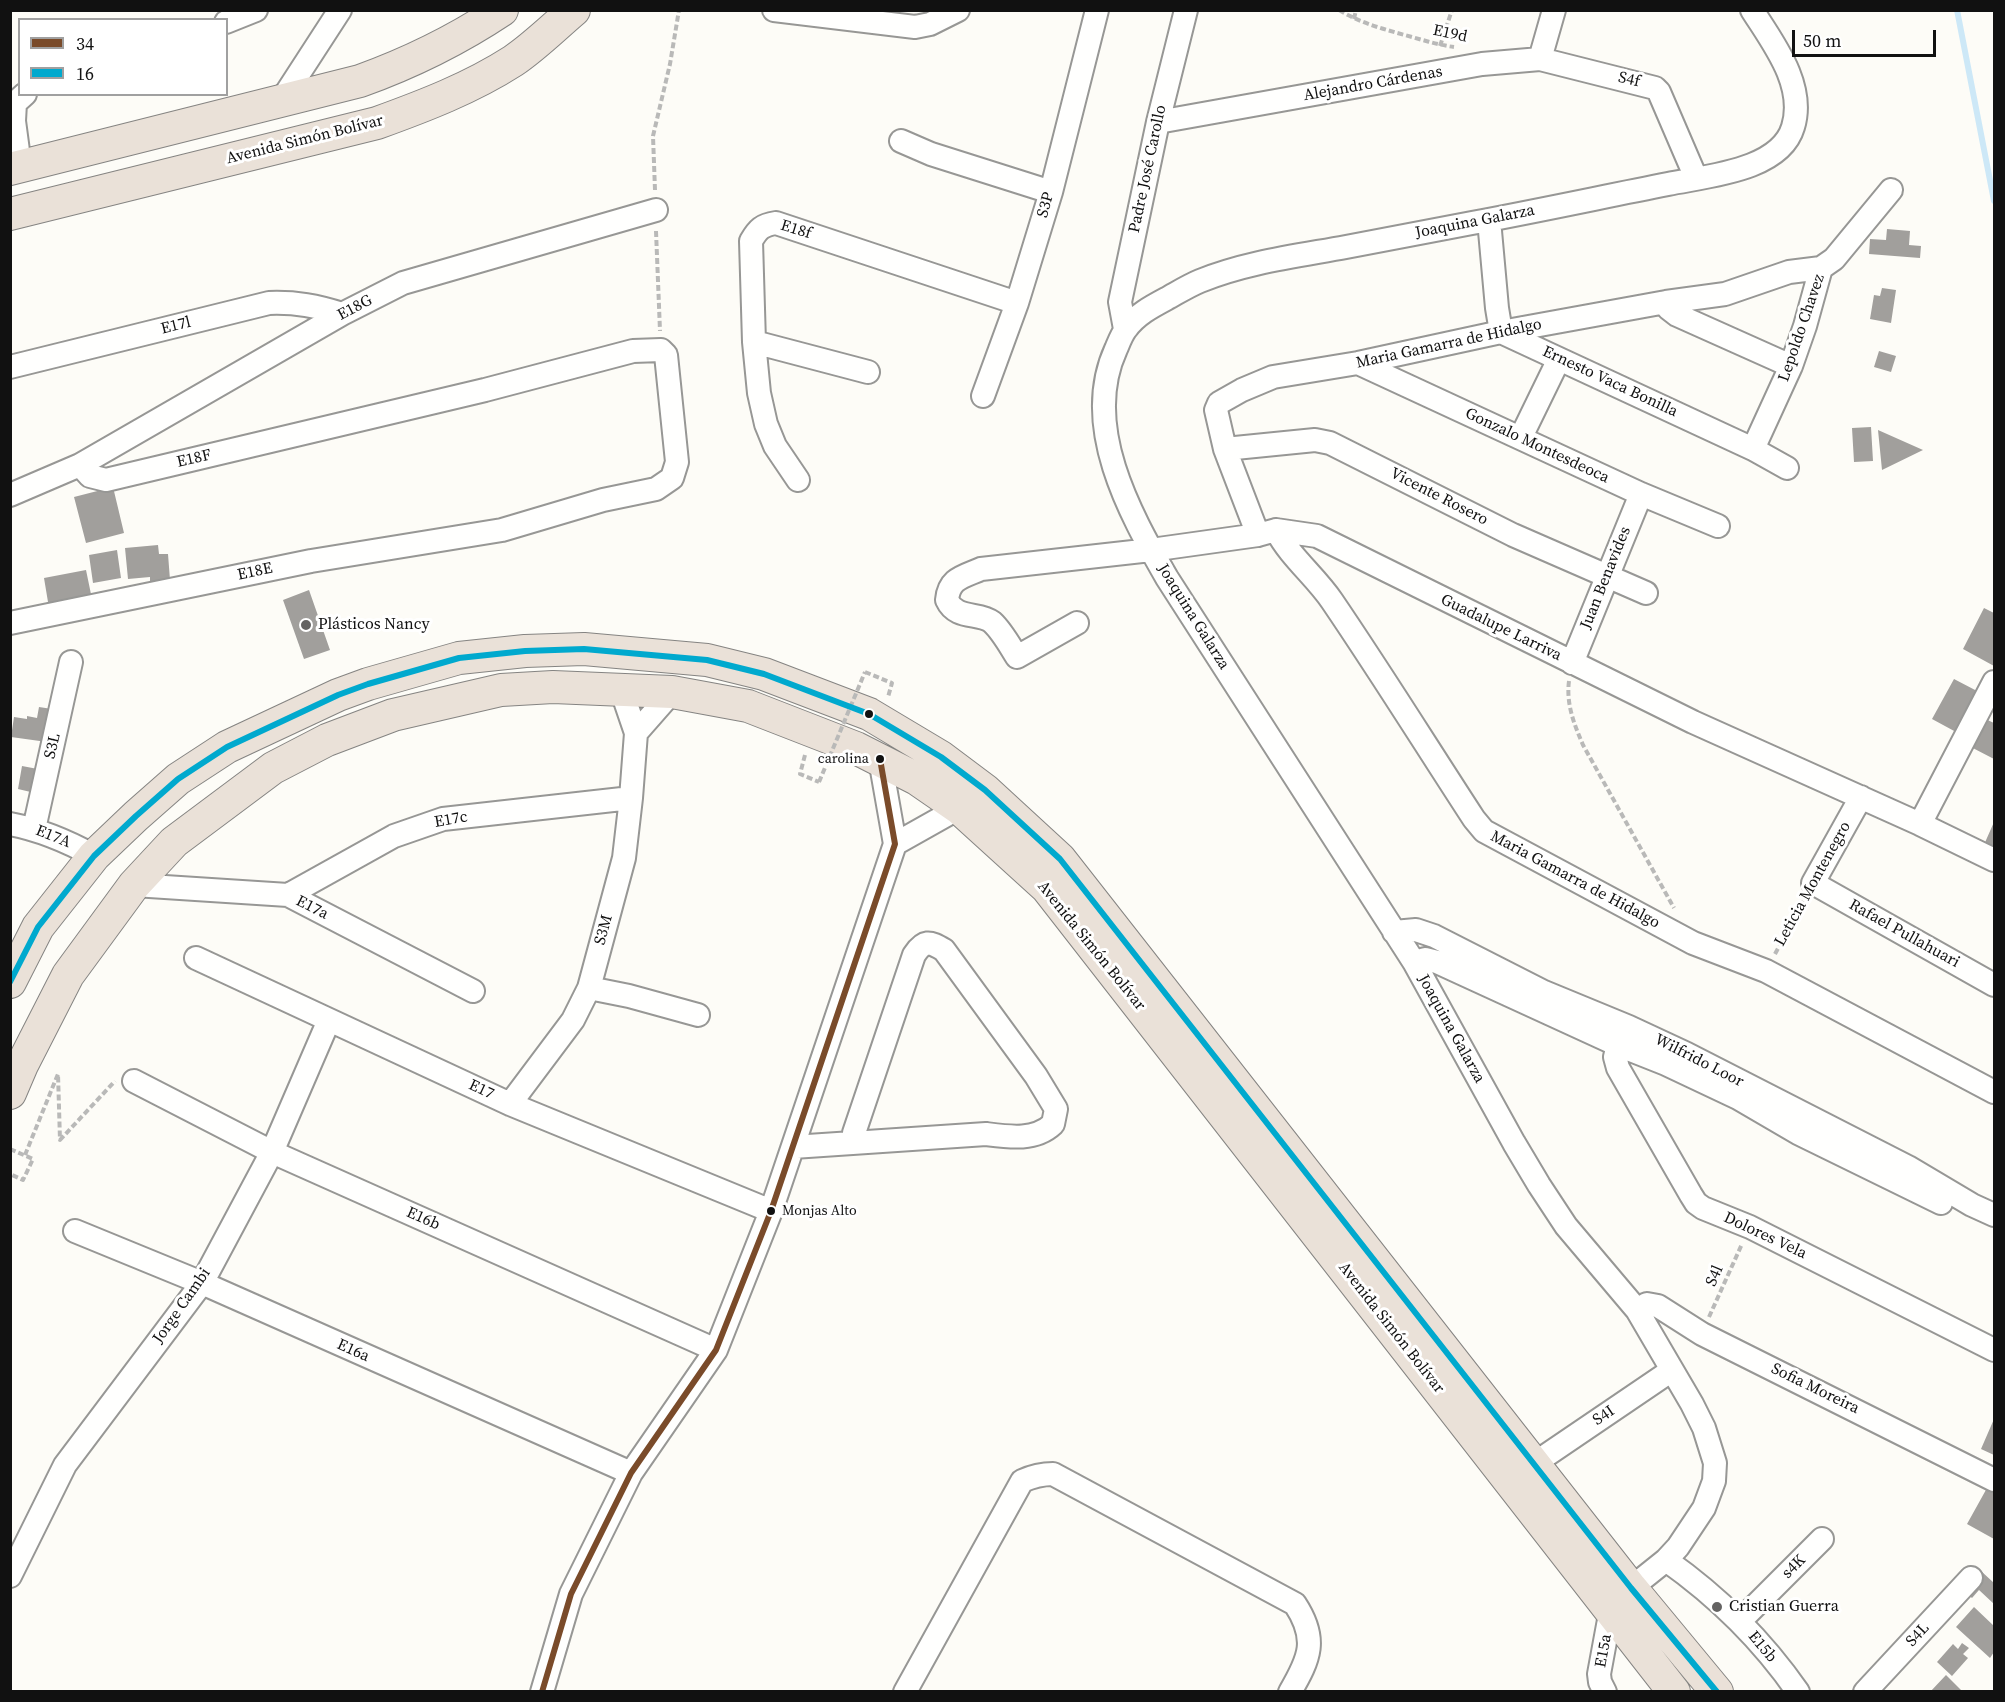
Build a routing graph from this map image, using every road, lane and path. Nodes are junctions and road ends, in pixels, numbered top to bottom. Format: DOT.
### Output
graph roads {
  1 [pos="256,10"];
  2 [pos="340,10"];
  3 [pos="502,10"];
  4 [pos="574,10"];
  5 [pos="679,10"];
  6 [pos="774,10"];
  7 [pos="958,10"];
  8 [pos="1098,10"];
  9 [pos="1186,10"];
  10 [pos="1339,10"];
  11 [pos="1356,10"];
  12 [pos="1452,10"];
  13 [pos="1554,10"];
  14 [pos="1752,10"];
  15 [pos="1354,19"];
  16 [pos="228,21"];
  17 [pos="1440,46"];
  18 [pos="1540,59"];
  19 [pos="1482,64"];
  20 [pos="23,96"];
  21 [pos="281,101"];
  22 [pos="1158,122"];
  23 [pos="901,141"];
  24 [pos="15,167"];
  25 [pos="1696,178"];
  26 [pos="1891,190"];
  27 [pos="1051,192"];
  28 [pos="656,210"];
  29 [pos="10,214"];
  30 [pos="1489,220"];
  31 [pos="1821,268"];
  32 [pos="1017,303"];
  33 [pos="1666,303"];
  34 [pos="342,314"];
  35 [pos="1125,329"];
  36 [pos="1501,332"];
  37 [pos="754,342"];
  38 [pos="660,350"];
  39 [pos="1559,359"];
  40 [pos="1358,363"];
  41 [pos="1791,366"];
  42 [pos="10,367"];
  43 [pos="868,372"];
  44 [pos="984,396"];
  45 [pos="1521,437"];
  46 [pos="1225,449"];
  47 [pos="1753,449"];
  48 [pos="80,465"];
  49 [pos="1787,468"];
  50 [pos="798,480"];
  51 [pos="1641,494"];
  52 [pos="10,495"];
  53 [pos="1718,526"];
  54 [pos="1267,533"];
  55 [pos="1151,550"];
  56 [pos="1607,575"];
  57 [pos="1646,593"];
  58 [pos="10,623"];
  59 [pos="1077,623"];
  60 [pos="71,662"];
  61 [pos="1572,663"];
  62 [pos="1995,682"];
  63 [pos="892,683"];
  64 [pos="621,689"];
  65 [pos="672,692"];
  66 [pos="636,733"];
  67 [pos="880,759"];
  68 [pos="800,774"];
  69 [pos="1861,797"];
  70 [pos="631,798"];
  71 [pos="959,808"];
  72 [pos="10,824"];
  73 [pos="1920,824"];
  74 [pos="34,829"];
  75 [pos="895,844"];
  76 [pos="94,856"];
  77 [pos="1995,860"];
  78 [pos="1813,883"];
  79 [pos="134,885"];
  80 [pos="288,895"];
  81 [pos="1395,932"];
  82 [pos="1693,943"];
  83 [pos="196,958"];
  84 [pos="1413,962"];
  85 [pos="1766,971"];
  86 [pos="10,982"];
  87 [pos="1995,985"];
  88 [pos="589,988"];
  89 [pos="473,991"];
  90 [pos="698,1015"];
  91 [pos="329,1020"];
  92 [pos="1618,1045"];
  93 [pos="134,1081"];
  94 [pos="1995,1092"];
  95 [pos="10,1093"];
  96 [pos="510,1104"];
  97 [pos="853,1143"];
  98 [pos="793,1147"];
  99 [pos="10,1149"];
  100 [pos="272,1152"];
  101 [pos="26,1153"];
  102 [pos="10,1174"];
  103 [pos="771,1211"];
  104 [pos="1995,1215"];
  105 [pos="1750,1227"];
  106 [pos="1995,1229"];
  107 [pos="75,1230"];
  108 [pos="201,1283"];
  109 [pos="1637,1310"];
  110 [pos="1702,1334"];
  111 [pos="716,1350"];
  112 [pos="1995,1350"];
  113 [pos="1672,1370"];
  114 [pos="1535,1463"];
  115 [pos="631,1473"];
  116 [pos="1995,1480"];
  117 [pos="1822,1539"];
  118 [pos="1666,1560"];
  119 [pos="10,1576"];
  120 [pos="1971,1578"];
  121 [pos="1621,1599"];
  122 [pos="1740,1621"];
  123 [pos="542,1692"];
  124 [pos="905,1692"];
  125 [pos="1290,1692"];
  126 [pos="1605,1692"];
  127 [pos="1674,1692"];
  128 [pos="1717,1692"];
  129 [pos="1798,1692"];
  130 [pos="1866,1692"];
  1 -- 16 [label="street"];
  2 -- 21 [label="street"];
  3 -- 21 [label="highway"];
  4 -- 29 [label="highway, Avenida Simón Bolívar"];
  5 -- 28 [label="path"];
  6 -- 7 [label="street"];
  8 -- 27 [label="street, S3P"];
  9 -- 22 [label="street, Padre José Carollo"];
  10 -- 15 [label="path, E19d"];
  11 -- 15 [label="path"];
  12 -- 17 [label="path"];
  13 -- 18 [label="street"];
  14 -- 25 [label="street, Joaquina Galarza"];
  15 -- 17 [label="path, E19d"];
  17 -- 19 [label="path, E19d"];
  18 -- 19 [label="street, Alejandro Cárdenas"];
  18 -- 25 [label="street, S4f"];
  19 -- 22 [label="street, Alejandro Cárdenas"];
  20 -- 24 [label="street"];
  21 -- 24 [label="highway"];
  22 -- 35 [label="street, Padre José Carollo"];
  23 -- 27 [label="street"];
  25 -- 30 [label="street, Joaquina Galarza"];
  26 -- 31 [label="street, Lepoldo Chavez"];
  27 -- 32 [label="street, S3P"];
  28 -- 34 [label="street, E18G"];
  28 -- 38 [label="path"];
  30 -- 35 [label="street, Joaquina Galarza"];
  30 -- 36 [label="street"];
  31 -- 33 [label="street, Maria Gamarra de Hidalgo"];
  31 -- 41 [label="street, Lepoldo Chavez"];
  32 -- 37 [label="street, E18f"];
  32 -- 44 [label="street, S3P"];
  33 -- 36 [label="street, Maria Gamarra de Hidalgo"];
  33 -- 41 [label="street"];
  34 -- 42 [label="street, E17l"];
  34 -- 48 [label="street, E18G"];
  35 -- 55 [label="street, Joaquina Galarza"];
  36 -- 39 [label="street, Ernesto Vaca Bonilla"];
  36 -- 40 [label="street, Maria Gamarra de Hidalgo"];
  37 -- 43 [label="street"];
  37 -- 50 [label="street, E18f"];
  38 -- 48 [label="street, E18F"];
  38 -- 58 [label="street, E18E"];
  39 -- 45 [label="street"];
  39 -- 47 [label="street, Ernesto Vaca Bonilla"];
  40 -- 45 [label="street, Gonzalo Montesdeoca"];
  40 -- 46 [label="street, Maria Gamarra de Hidalgo"];
  41 -- 47 [label="street, Lepoldo Chavez"];
  45 -- 51 [label="street, Gonzalo Montesdeoca"];
  46 -- 54 [label="street, Maria Gamarra de Hidalgo"];
  46 -- 56 [label="street, Vicente Rosero"];
  47 -- 49 [label="street, Ernesto Vaca Bonilla"];
  48 -- 52 [label="street"];
  51 -- 53 [label="street, Gonzalo Montesdeoca"];
  51 -- 56 [label="street, Juan Benavides"];
  54 -- 55 [label="street, Guadalupe Larriva"];
  54 -- 61 [label="street, Guadalupe Larriva"];
  54 -- 82 [label="street, Maria Gamarra de Hidalgo"];
  55 -- 59 [label="street, Guadalupe Larriva"];
  55 -- 81 [label="street, Joaquina Galarza"];
  56 -- 57 [label="street, Vicente Rosero"];
  56 -- 61 [label="street, Juan Benavides"];
  60 -- 74 [label="street, S3L"];
  61 -- 69 [label="street, Guadalupe Larriva"];
  61 -- 82 [label="path"];
  62 -- 73 [label="street"];
  63 -- 68 [label="path, bridge"];
  64 -- 65 [label="highway, Avenida Simón Bolívar"];
  64 -- 66 [label="street, S3M"];
  64 -- 79 [label="highway, Avenida Simón Bolívar"];
  65 -- 66 [label="street"];
  65 -- 67 [label="highway, Avenida Simón Bolívar"];
  66 -- 70 [label="street, S3M"];
  67 -- 71 [label="highway, Avenida Simón Bolívar"];
  67 -- 75 [label="street"];
  69 -- 73 [label="street, Guadalupe Larriva"];
  69 -- 78 [label="street, Leticia Montenegro"];
  70 -- 80 [label="street, E17c"];
  70 -- 88 [label="street, S3M"];
  71 -- 75 [label="street"];
  71 -- 121 [label="highway, Avenida Simón Bolívar"];
  72 -- 74 [label="street, E17A"];
  73 -- 77 [label="street, Guadalupe Larriva"];
  74 -- 76 [label="street, E17A"];
  75 -- 98 [label="street"];
  76 -- 86 [label="highway, Avenida Simón Bolívar"];
  76 -- 114 [label="highway, Avenida Simón Bolívar"];
  78 -- 85 [label="path, Leticia Montenegro"];
  78 -- 87 [label="street, Rafael Pullahuari"];
  79 -- 80 [label="street, E17a"];
  79 -- 95 [label="highway, Avenida Simón Bolívar"];
  80 -- 89 [label="street, E17a"];
  81 -- 84 [label="street, Joaquina Galarza"];
  81 -- 104 [label="street, Wilfrido Loor"];
  82 -- 85 [label="street, Maria Gamarra de Hidalgo"];
  83 -- 91 [label="street, E17"];
  84 -- 92 [label="street, Wilfrido Loor"];
  84 -- 109 [label="street, Joaquina Galarza"];
  85 -- 94 [label="street, Maria Gamarra de Hidalgo"];
  88 -- 90 [label="street"];
  88 -- 96 [label="street, S3M"];
  91 -- 96 [label="street, E17"];
  91 -- 100 [label="street, Jorge Cambi"];
  92 -- 105 [label="street, Dolores Vela"];
  92 -- 106 [label="street, Wilfrido Loor"];
  93 -- 100 [label="street, E16b"];
  93 -- 101 [label="path"];
  96 -- 103 [label="street, E17"];
  97 -- 97 [label="street"];
  97 -- 98 [label="street"];
  98 -- 103 [label="street"];
  99 -- 101 [label="path"];
  100 -- 108 [label="street, Jorge Cambi"];
  100 -- 111 [label="street, E16b"];
  101 -- 102 [label="path"];
  103 -- 111 [label="street"];
  105 -- 110 [label="path, S4l"];
  105 -- 112 [label="street, Dolores Vela"];
  107 -- 108 [label="street, E16a"];
  108 -- 115 [label="street, E16a"];
  108 -- 119 [label="street, Jorge Cambi"];
  109 -- 110 [label="street, Sofia Moreira"];
  109 -- 113 [label="street, Joaquina Galarza"];
  110 -- 116 [label="street, Sofia Moreira"];
  111 -- 115 [label="street"];
  113 -- 114 [label="street, S4I"];
  113 -- 118 [label="street, Joaquina Galarza"];
  114 -- 121 [label="highway, Avenida Simón Bolívar"];
  115 -- 123 [label="street"];
  117 -- 122 [label="street, s4K"];
  118 -- 121 [label="street, Joaquina Galarza"];
  118 -- 122 [label="street, E15b"];
  120 -- 130 [label="street, S4L"];
  121 -- 126 [label="street, E15a"];
  121 -- 127 [label="highway, Avenida Simón Bolívar"];
  121 -- 128 [label="highway, Avenida Simón Bolívar"];
  122 -- 129 [label="street, E15b"];
  124 -- 125 [label="street"];
}
